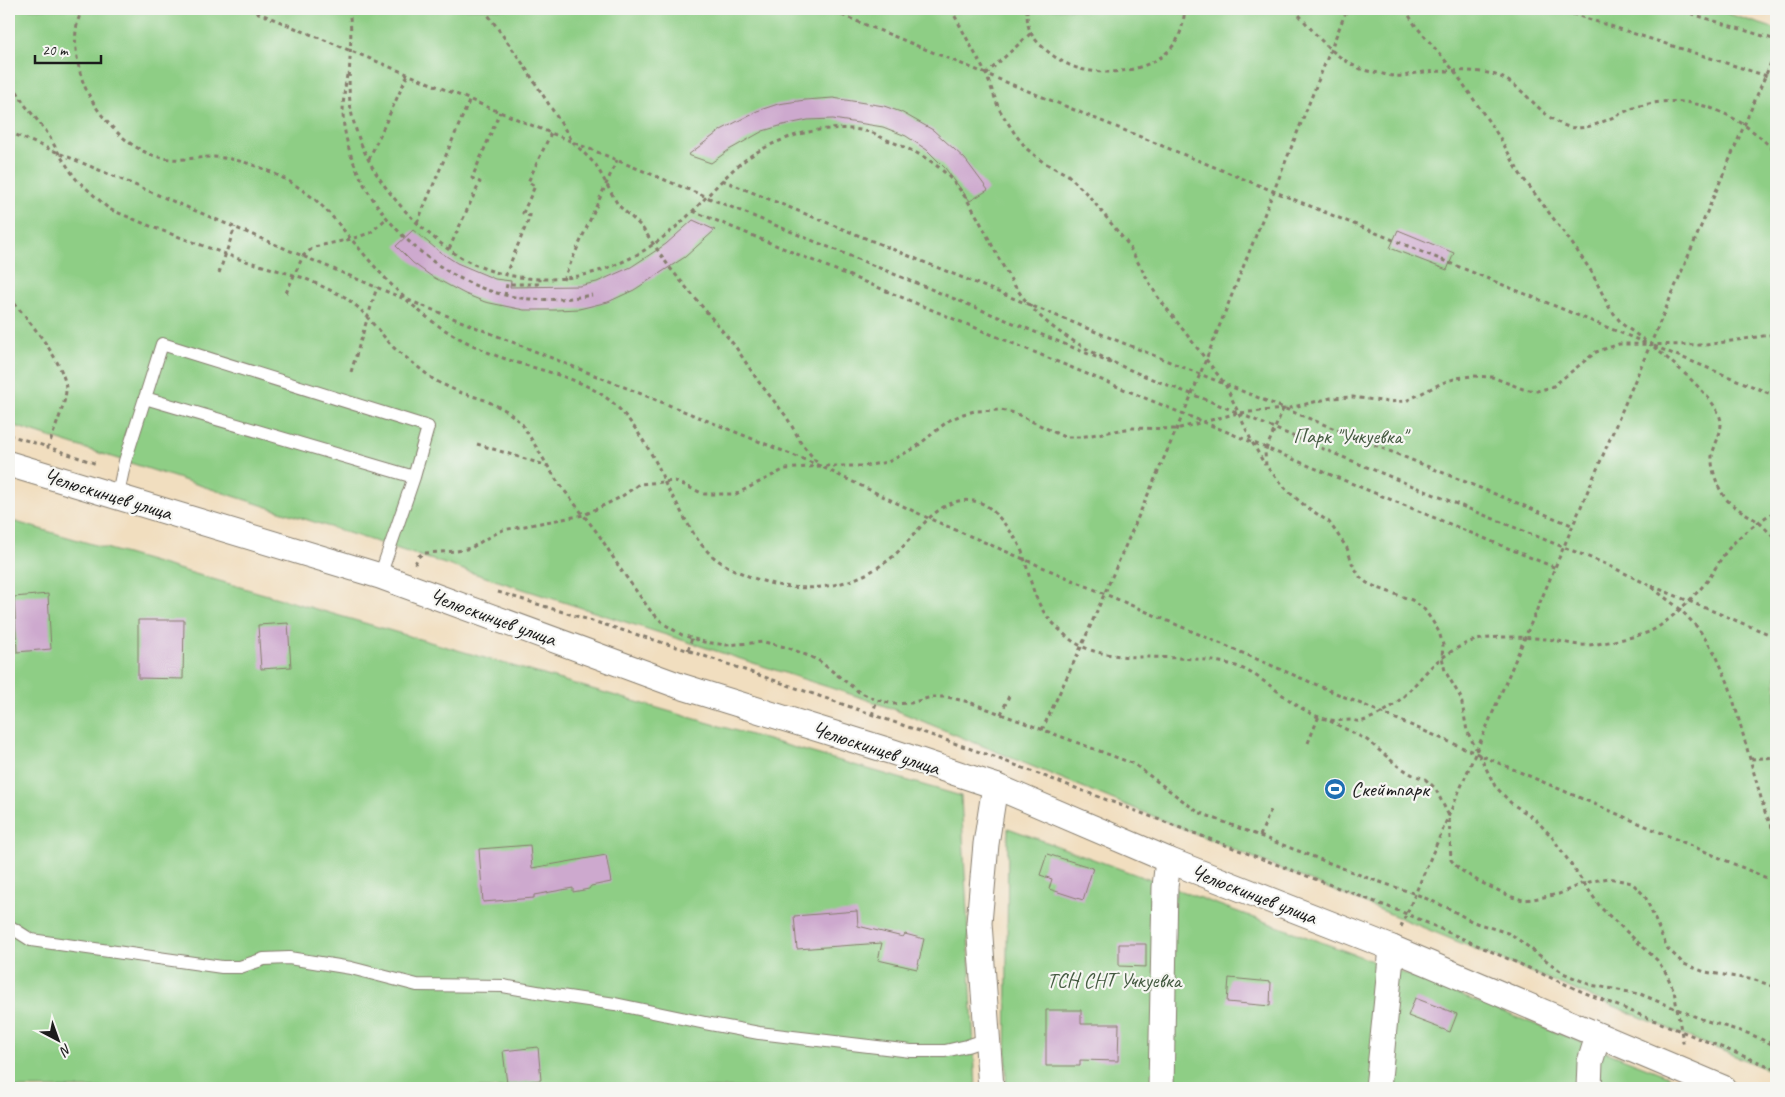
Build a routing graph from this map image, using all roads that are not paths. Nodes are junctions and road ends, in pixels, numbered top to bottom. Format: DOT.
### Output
graph roads {
  1 [pos="145,398"];
  2 [pos="9,464"];
  3 [pos="414,478"];
  4 [pos="117,498"];
  5 [pos="380,576"];
  6 [pos="995,786"];
  7 [pos="1168,860"];
  8 [pos="9,926"];
  9 [pos="1392,948"];
  10 [pos="1598,1036"];
  11 [pos="988,1039"];
  12 [pos="991,1088"];
  13 [pos="1160,1088"];
  14 [pos="1378,1088"];
  15 [pos="1589,1088"];
  16 [pos="1724,1088"];
  1 -- 3 [label="lane"];
  1 -- 3 [label="lane"];
  1 -- 4 [label="lane"];
  2 -- 4 [label="street, Челюскинцев улица"];
  3 -- 5 [label="lane"];
  4 -- 5 [label="street, Челюскинцев улица"];
  5 -- 6 [label="street, Челюскинцев улица"];
  6 -- 7 [label="street, Челюскинцев улица"];
  6 -- 11 [label="street"];
  7 -- 9 [label="street, Челюскинцев улица"];
  7 -- 13 [label="street"];
  8 -- 11 [label="lane"];
  9 -- 10 [label="street, Челюскинцев улица"];
  9 -- 14 [label="street"];
  10 -- 15 [label="street"];
  10 -- 16 [label="street, Челюскинцев улица"];
  11 -- 12 [label="street"];
}
